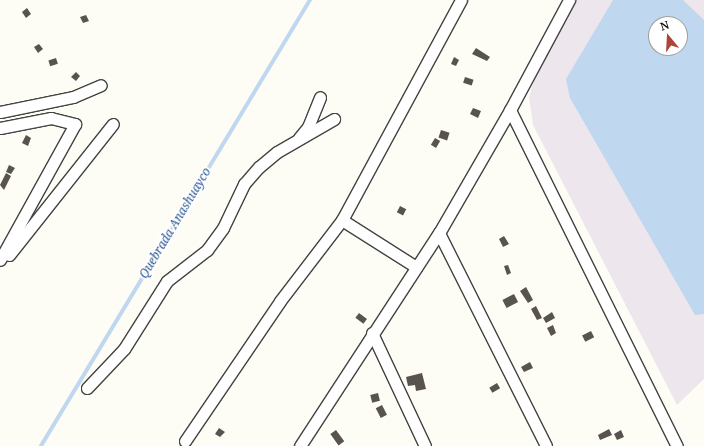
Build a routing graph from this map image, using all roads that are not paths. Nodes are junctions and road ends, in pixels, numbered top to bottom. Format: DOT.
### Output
graph roads {
  1 [pos="461,0"];
  2 [pos="568,0"];
  3 [pos="101,85"];
  4 [pos="320,97"];
  5 [pos="510,110"];
  6 [pos="0,112"];
  7 [pos="334,119"];
  8 [pos="113,124"];
  9 [pos="0,128"];
  10 [pos="297,140"];
  11 [pos="342,220"];
  12 [pos="439,233"];
  13 [pos="0,260"];
  14 [pos="0,266"];
  15 [pos="416,267"];
  16 [pos="372,333"];
  17 [pos="87,388"];
  18 [pos="185,440"];
  19 [pos="300,446"];
  20 [pos="425,446"];
  21 [pos="546,446"];
  22 [pos="677,446"];
  1 -- 11 [label="street"];
  2 -- 5 [label="street"];
  3 -- 6 [label="street"];
  4 -- 10 [label="street"];
  5 -- 12 [label="street"];
  5 -- 22 [label="street"];
  7 -- 10 [label="street"];
  8 -- 14 [label="street"];
  9 -- 13 [label="street"];
  10 -- 17 [label="street"];
  11 -- 15 [label="street"];
  11 -- 18 [label="street"];
  12 -- 15 [label="street"];
  12 -- 21 [label="street"];
  15 -- 16 [label="street"];
  16 -- 19 [label="street"];
  16 -- 20 [label="street"];
}
